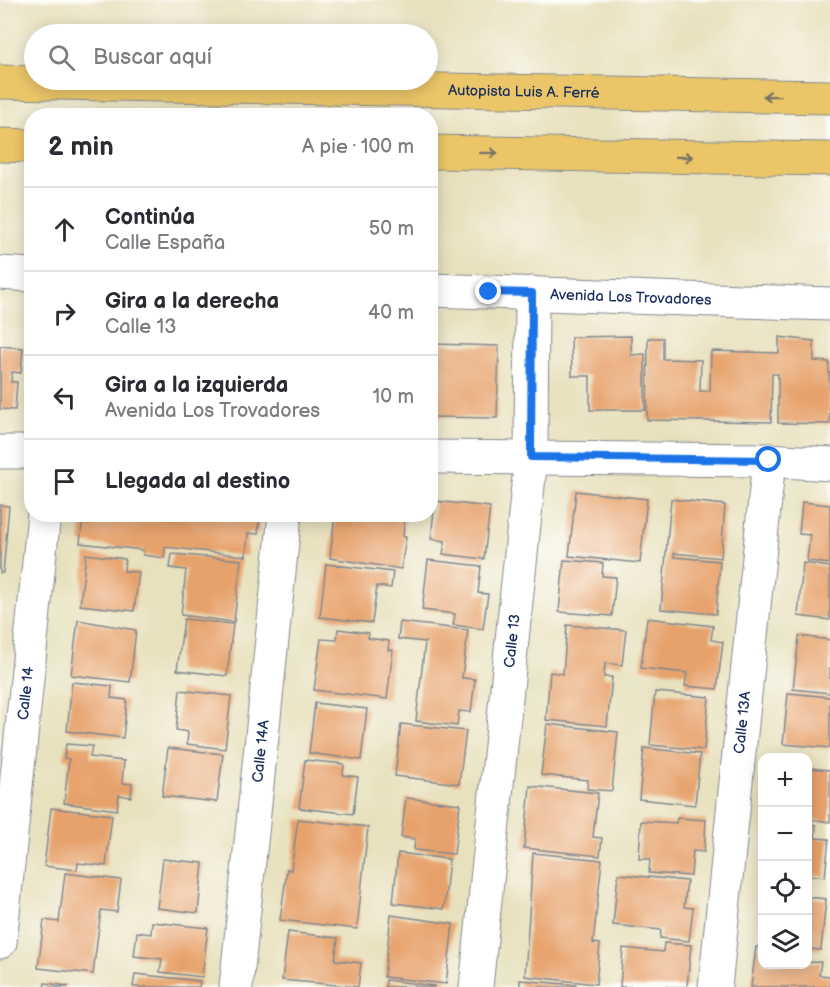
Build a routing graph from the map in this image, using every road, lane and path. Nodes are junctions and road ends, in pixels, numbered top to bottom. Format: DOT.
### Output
graph roads {
  1 [pos="0,82"];
  2 [pos="24,82"];
  3 [pos="438,90"];
  4 [pos="830,97"];
  5 [pos="0,146"];
  6 [pos="24,146"];
  7 [pos="438,152"];
  8 [pos="830,159"];
  9 [pos="0,273"];
  10 [pos="24,274"];
  11 [pos="438,291"];
  12 [pos="532,293"];
  13 [pos="830,304"];
  14 [pos="0,452"];
  15 [pos="24,452"];
  16 [pos="438,457"];
  17 [pos="531,457"];
  18 [pos="769,460"];
  19 [pos="830,464"];
  20 [pos="43,522"];
  21 [pos="284,522"];
  22 [pos="0,942"];
  23 [pos="236,987"];
  24 [pos="476,987"];
  25 [pos="715,987"];
  2 -- 1 [label="highway, Autopista Luis A. Ferré, one-way"];
  4 -- 3 [label="highway, Autopista Luis A. Ferré, one-way"];
  5 -- 6 [label="highway"];
  7 -- 8 [label="highway, one-way"];
  9 -- 10 [label="street"];
  11 -- 12 [label="street, Avenida Los Trovadores"];
  12 -- 13 [label="street, Avenida Los Trovadores"];
  12 -- 17 [label="street, Calle 13"];
  14 -- 15 [label="street"];
  16 -- 17 [label="street"];
  17 -- 18 [label="street"];
  17 -- 24 [label="street, Calle 13"];
  18 -- 19 [label="street"];
  18 -- 25 [label="street, Calle 13A"];
  20 -- 22 [label="street, Calle 14"];
  21 -- 23 [label="street, Calle 14A"];
}
